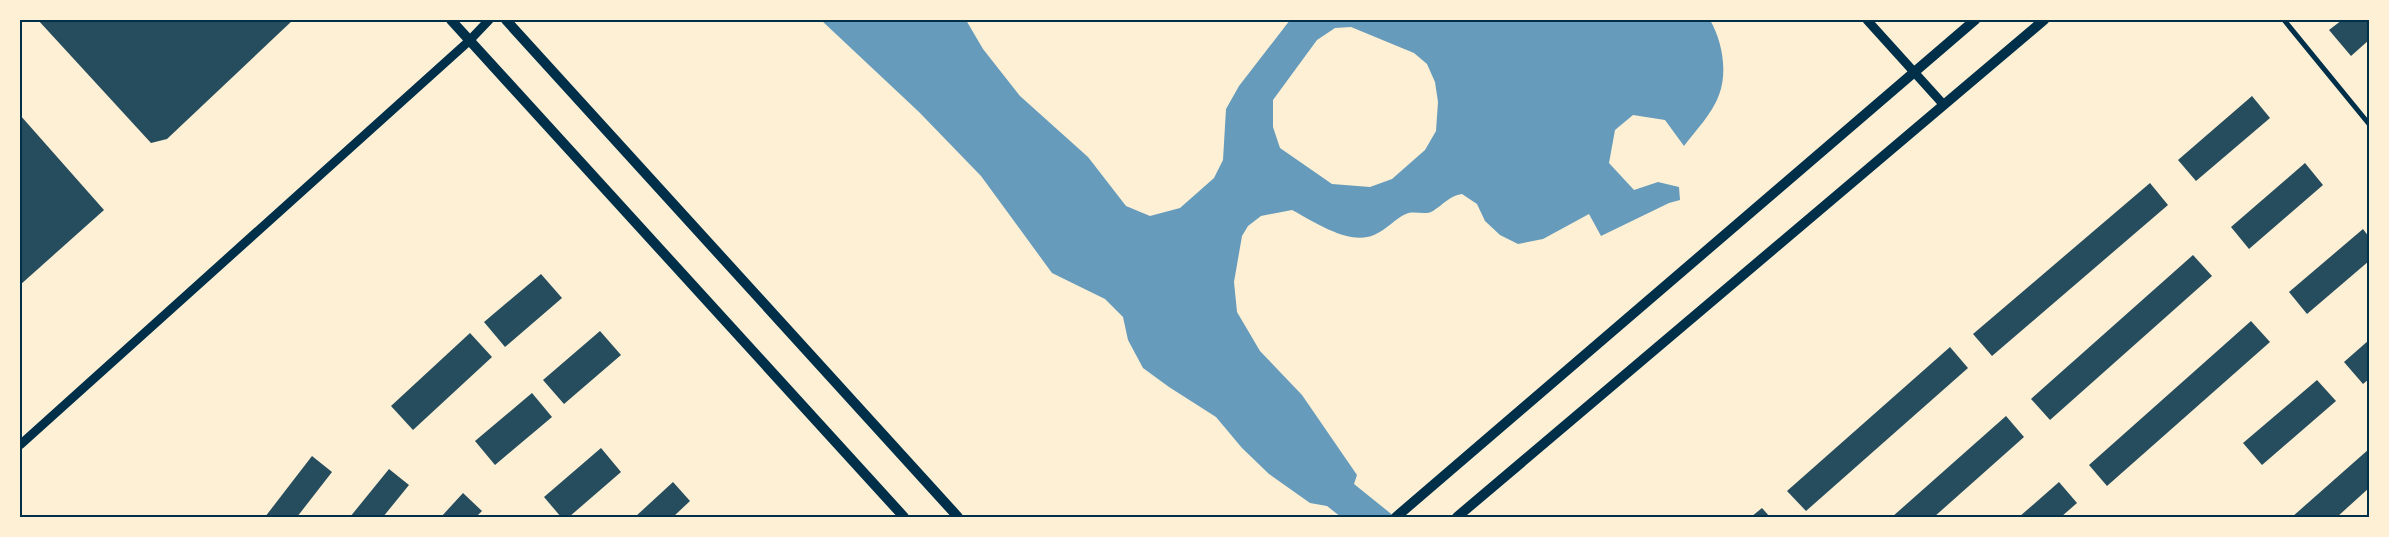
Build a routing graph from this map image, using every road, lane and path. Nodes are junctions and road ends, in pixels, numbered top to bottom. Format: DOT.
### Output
graph roads {
  1 [pos="451,20"];
  2 [pos="489,20"];
  3 [pos="506,20"];
  4 [pos="1867,20"];
  5 [pos="1975,20"];
  6 [pos="2044,20"];
  7 [pos="2284,20"];
  8 [pos="469,41"];
  9 [pos="1914,72"];
  10 [pos="1943,104"];
  11 [pos="2369,124"];
  12 [pos="20,445"];
  13 [pos="1399,515"];
  14 [pos="904,517"];
  15 [pos="958,517"];
  16 [pos="1457,517"];
  1 -- 8 [label="main road"];
  2 -- 8 [label="street"];
  3 -- 15 [label="main road"];
  4 -- 9 [label="street"];
  5 -- 9 [label="main road"];
  6 -- 10 [label="main road"];
  7 -- 11 [label="street"];
  8 -- 12 [label="street"];
  8 -- 14 [label="main road"];
  9 -- 10 [label="street"];
  9 -- 13 [label="main road"];
  10 -- 16 [label="main road"];
}
